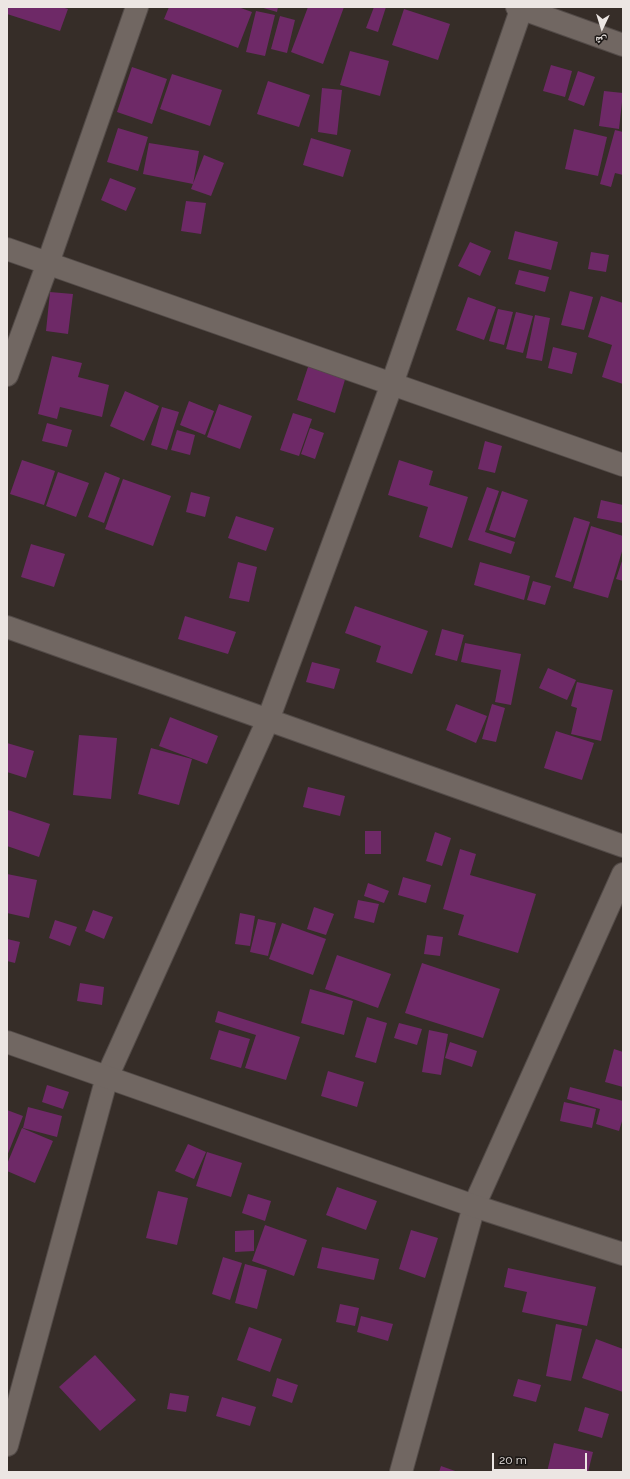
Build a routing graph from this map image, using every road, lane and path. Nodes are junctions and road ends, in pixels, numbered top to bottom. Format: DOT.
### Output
graph roads {
  1 [pos="137,7"];
  2 [pos="520,8"];
  3 [pos="623,45"];
  4 [pos="7,248"];
  5 [pos="48,263"];
  6 [pos="7,375"];
  7 [pos="392,384"];
  8 [pos="623,465"];
  9 [pos="7,627"];
  10 [pos="268,720"];
  11 [pos="623,846"];
  12 [pos="623,874"];
  13 [pos="7,1042"];
  14 [pos="107,1077"];
  15 [pos="474,1206"];
  16 [pos="623,1254"];
  17 [pos="7,1445"];
  18 [pos="401,1472"];
  1 -- 5 [label="street"];
  2 -- 3 [label="street"];
  2 -- 7 [label="street"];
  4 -- 5 [label="street"];
  5 -- 6 [label="street"];
  5 -- 7 [label="street"];
  7 -- 8 [label="street"];
  7 -- 10 [label="street"];
  9 -- 10 [label="street"];
  10 -- 11 [label="street"];
  10 -- 14 [label="street"];
  12 -- 15 [label="street"];
  13 -- 14 [label="street"];
  14 -- 15 [label="street"];
  14 -- 17 [label="street"];
  15 -- 16 [label="street"];
  15 -- 18 [label="street"];
}
